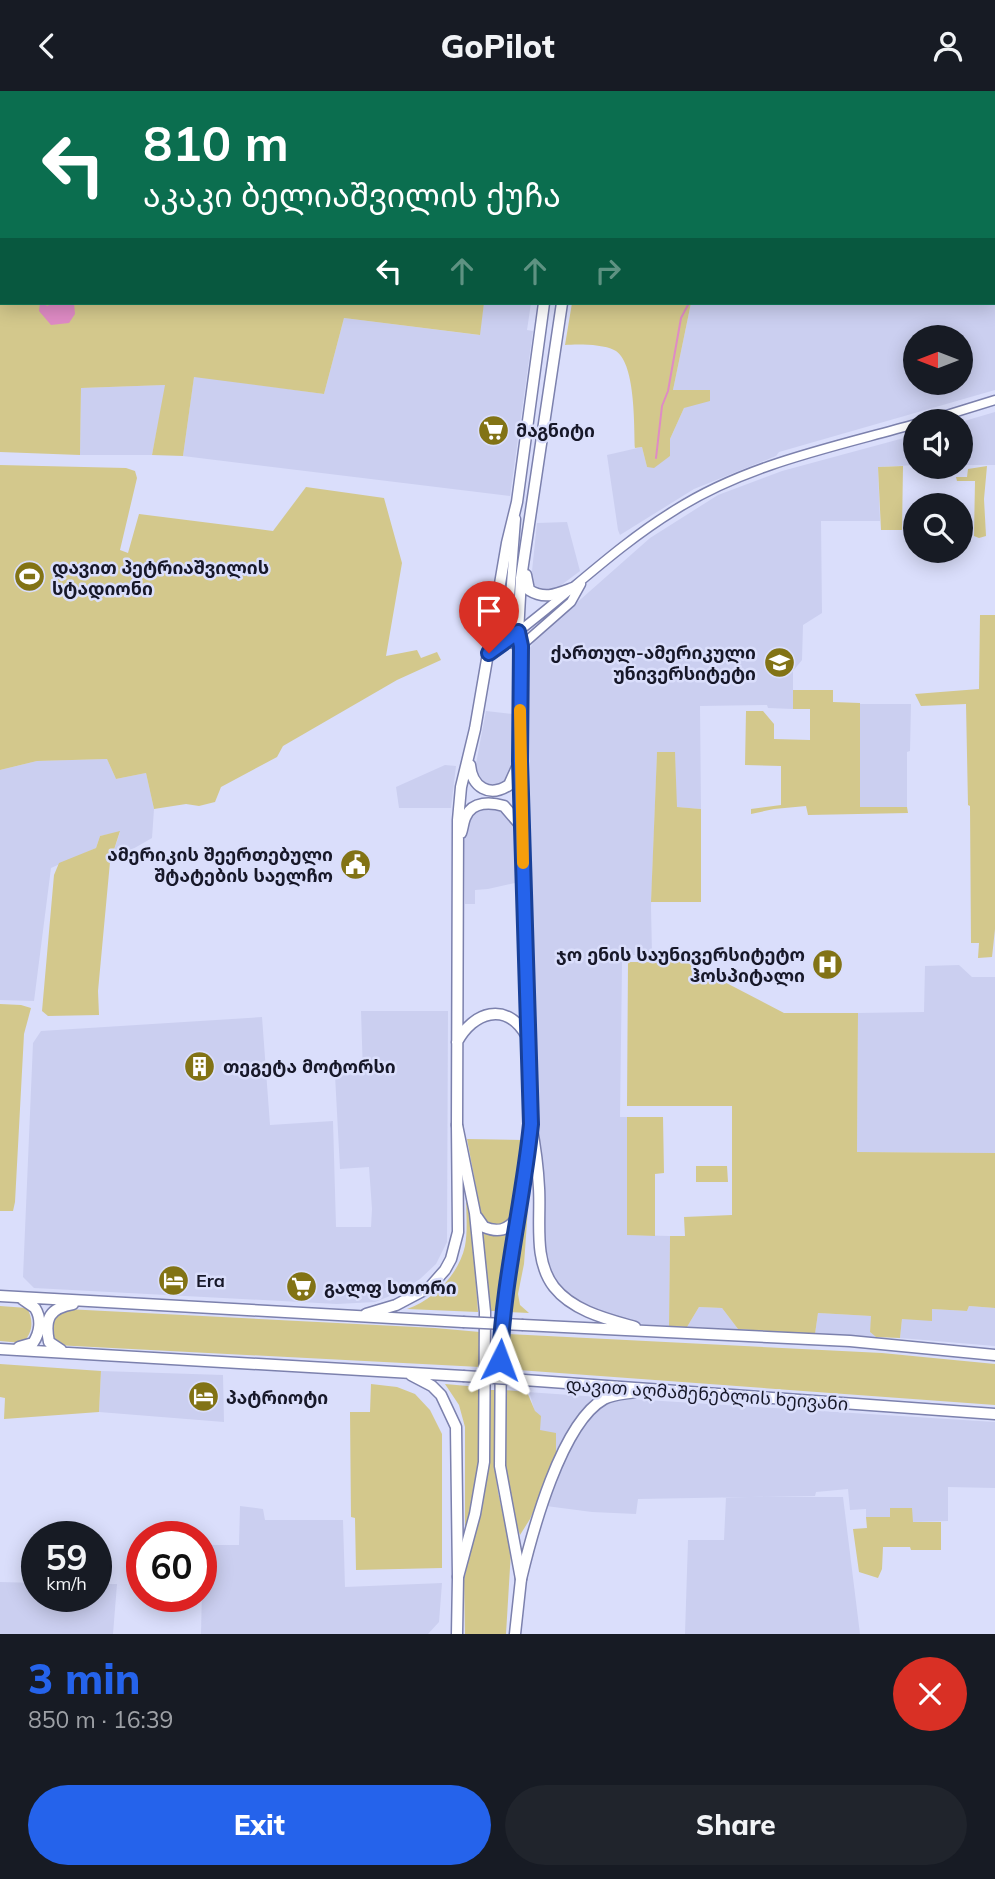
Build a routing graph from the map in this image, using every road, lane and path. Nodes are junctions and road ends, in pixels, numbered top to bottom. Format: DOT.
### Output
graph roads {
  1 [pos="544,305"];
  2 [pos="562,305"];
  3 [pos="995,400"];
  4 [pos="966,409"];
  5 [pos="903,427"];
  6 [pos="517,502"];
  7 [pos="524,562"];
  8 [pos="578,585"];
  9 [pos="514,636"];
  10 [pos="521,646"];
  11 [pos="489,653"];
  12 [pos="469,757"];
  13 [pos="520,761"];
  14 [pos="522,827"];
  15 [pos="457,839"];
  16 [pos="528,1039"];
  17 [pos="457,1042"];
  18 [pos="531,1124"];
  19 [pos="457,1125"];
  20 [pos="475,1213"];
  21 [pos="519,1213"];
  22 [pos="0,1296"];
  23 [pos="18,1296"];
  24 [pos="87,1301"];
  25 [pos="359,1316"];
  26 [pos="656,1333"];
  27 [pos="4,1349"];
  28 [pos="66,1353"];
  29 [pos="995,1355"];
  30 [pos="408,1373"];
  31 [pos="653,1389"];
  32 [pos="995,1414"];
  33 [pos="458,1577"];
  34 [pos="521,1579"];
  35 [pos="457,1634"];
  36 [pos="515,1634"];
  1 -- 6 [label="main road"];
  2 -- 7 [label="main road"];
  3 -- 4 [label="main road"];
  5 -- 8 [label="main road"];
  6 -- 9 [label="main road"];
  6 -- 11 [label="main road"];
  7 -- 8 [label="main road"];
  7 -- 9 [label="main road"];
  8 -- 9 [label="main road"];
  8 -- 10 [label="main road"];
  9 -- 10 [label="main road"];
  9 -- 11 [label="main road"];
  10 -- 13 [label="main road"];
  11 -- 12 [label="main road"];
  12 -- 13 [label="main road"];
  12 -- 15 [label="main road"];
  13 -- 14 [label="main road"];
  14 -- 15 [label="main road"];
  14 -- 16 [label="main road"];
  15 -- 17 [label="main road"];
  16 -- 17 [label="main road"];
  16 -- 18 [label="main road"];
  17 -- 19 [label="main road"];
  18 -- 21 [label="main road"];
  18 -- 26 [label="main road"];
  19 -- 20 [label="main road"];
  19 -- 25 [label="main road"];
  20 -- 21 [label="main road"];
  20 -- 33 [label="main road"];
  21 -- 34 [label="main road"];
  22 -- 23 [label="main road"];
  23 -- 24 [label="main road"];
  23 -- 27 [label="main road"];
  24 -- 25 [label="main road"];
  24 -- 28 [label="main road"];
  25 -- 26 [label="main road, bridge"];
  26 -- 29 [label="main road"];
  27 -- 28 [label="main road, დავით აღმაშენებლის ხეივანი"];
  28 -- 30 [label="main road, დავით აღმაშენებლის ხეივანი"];
  30 -- 31 [label="main road, დავით აღმაშენებლის ხეივანი, bridge"];
  30 -- 33 [label="main road"];
  31 -- 32 [label="main road, დავით აღმაშენებლის ხეივანი"];
  31 -- 34 [label="main road"];
  33 -- 35 [label="main road"];
  34 -- 36 [label="main road"];
}
